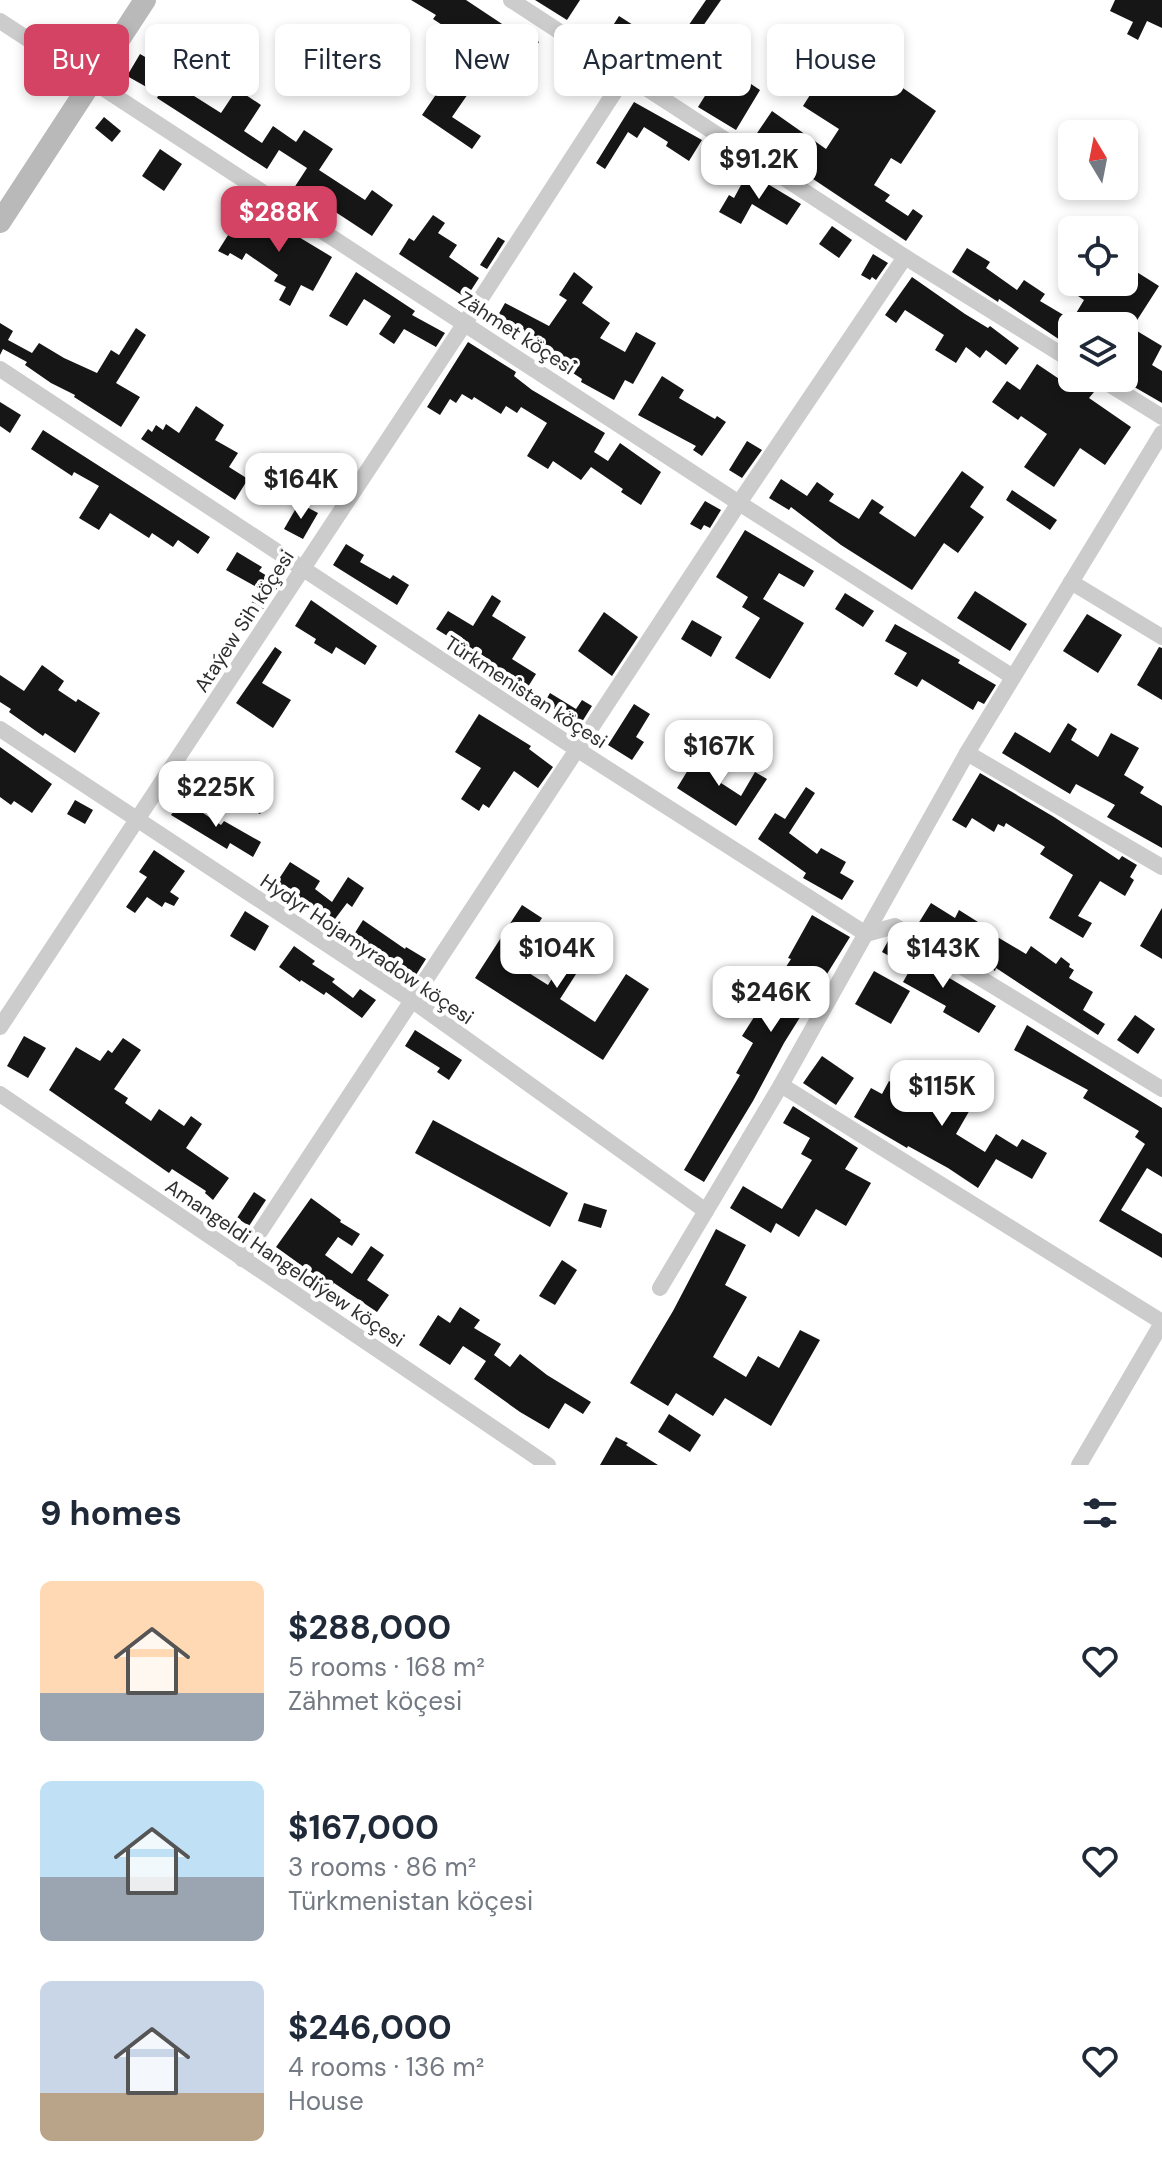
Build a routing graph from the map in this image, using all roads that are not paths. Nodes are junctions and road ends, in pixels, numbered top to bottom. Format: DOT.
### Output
graph roads {
  1 [pos="134,0"];
  2 [pos="145,0"];
  3 [pos="511,0"];
  4 [pos="0,21"];
  5 [pos="120,24"];
  6 [pos="127,24"];
  7 [pos="554,29"];
  8 [pos="24,37"];
  9 [pos="76,96"];
  10 [pos="77,96"];
  11 [pos="116,96"];
  12 [pos="612,96"];
  13 [pos="656,96"];
  14 [pos="0,205"];
  15 [pos="0,222"];
  16 [pos="905,257"];
  17 [pos="465,323"];
  18 [pos="1058,352"];
  19 [pos="0,369"];
  20 [pos="1122,392"];
  21 [pos="1162,417"];
  22 [pos="1162,433"];
  23 [pos="739,503"];
  24 [pos="303,568"];
  25 [pos="1071,582"];
  26 [pos="1162,637"];
  27 [pos="1013,677"];
  28 [pos="0,729"];
  29 [pos="578,750"];
  30 [pos="967,753"];
  31 [pos="137,820"];
  32 [pos="1162,867"];
  33 [pos="866,934"];
  34 [pos="413,1001"];
  35 [pos="0,1027"];
  36 [pos="781,1085"];
  37 [pos="1162,1089"];
  38 [pos="0,1094"];
  39 [pos="706,1211"];
  40 [pos="242,1259"];
  41 [pos="660,1288"];
  42 [pos="1162,1322"];
  43 [pos="548,1465"];
  44 [pos="1079,1465"];
  1 -- 5 [label="main road"];
  2 -- 6 [label="main road"];
  3 -- 7 [label="street"];
  4 -- 8 [label="street, Zähmet köçesi"];
  9 -- 14 [label="main road"];
  10 -- 15 [label="main road"];
  11 -- 17 [label="street, Zähmet köçesi"];
  12 -- 17 [label="street, Ataýew Sih köçesi"];
  13 -- 16 [label="street"];
  16 -- 18 [label="street"];
  16 -- 23 [label="street"];
  17 -- 23 [label="street, Zähmet köçesi"];
  17 -- 24 [label="street, Ataýew Sih köçesi"];
  19 -- 24 [label="street, Türkmenistan köçesi"];
  20 -- 21 [label="street"];
  22 -- 25 [label="street"];
  23 -- 27 [label="street, Zähmet köçesi"];
  23 -- 29 [label="street"];
  24 -- 29 [label="street, Türkmenistan köçesi"];
  24 -- 31 [label="street, Ataýew Sih köçesi"];
  25 -- 26 [label="street"];
  25 -- 27 [label="street"];
  27 -- 30 [label="street"];
  28 -- 31 [label="street, Hydyr Hojamyradow köçesi"];
  29 -- 33 [label="street, Türkmenistan köçesi"];
  29 -- 34 [label="street"];
  30 -- 32 [label="street"];
  30 -- 33 [label="street"];
  31 -- 34 [label="street, Hydyr Hojamyradow köçesi"];
  31 -- 35 [label="street, Ataýew Sih köçesi"];
  33 -- 36 [label="street"];
  33 -- 37 [label="street"];
  34 -- 39 [label="street, Hydyr Hojamyradow köçesi"];
  34 -- 40 [label="street"];
  36 -- 39 [label="street"];
  36 -- 42 [label="street"];
  38 -- 40 [label="street, Amangeldi Hangeldiýew köçesi"];
  39 -- 41 [label="street"];
  40 -- 43 [label="street, Amangeldi Hangeldiýew köçesi"];
  42 -- 44 [label="street"];
}
